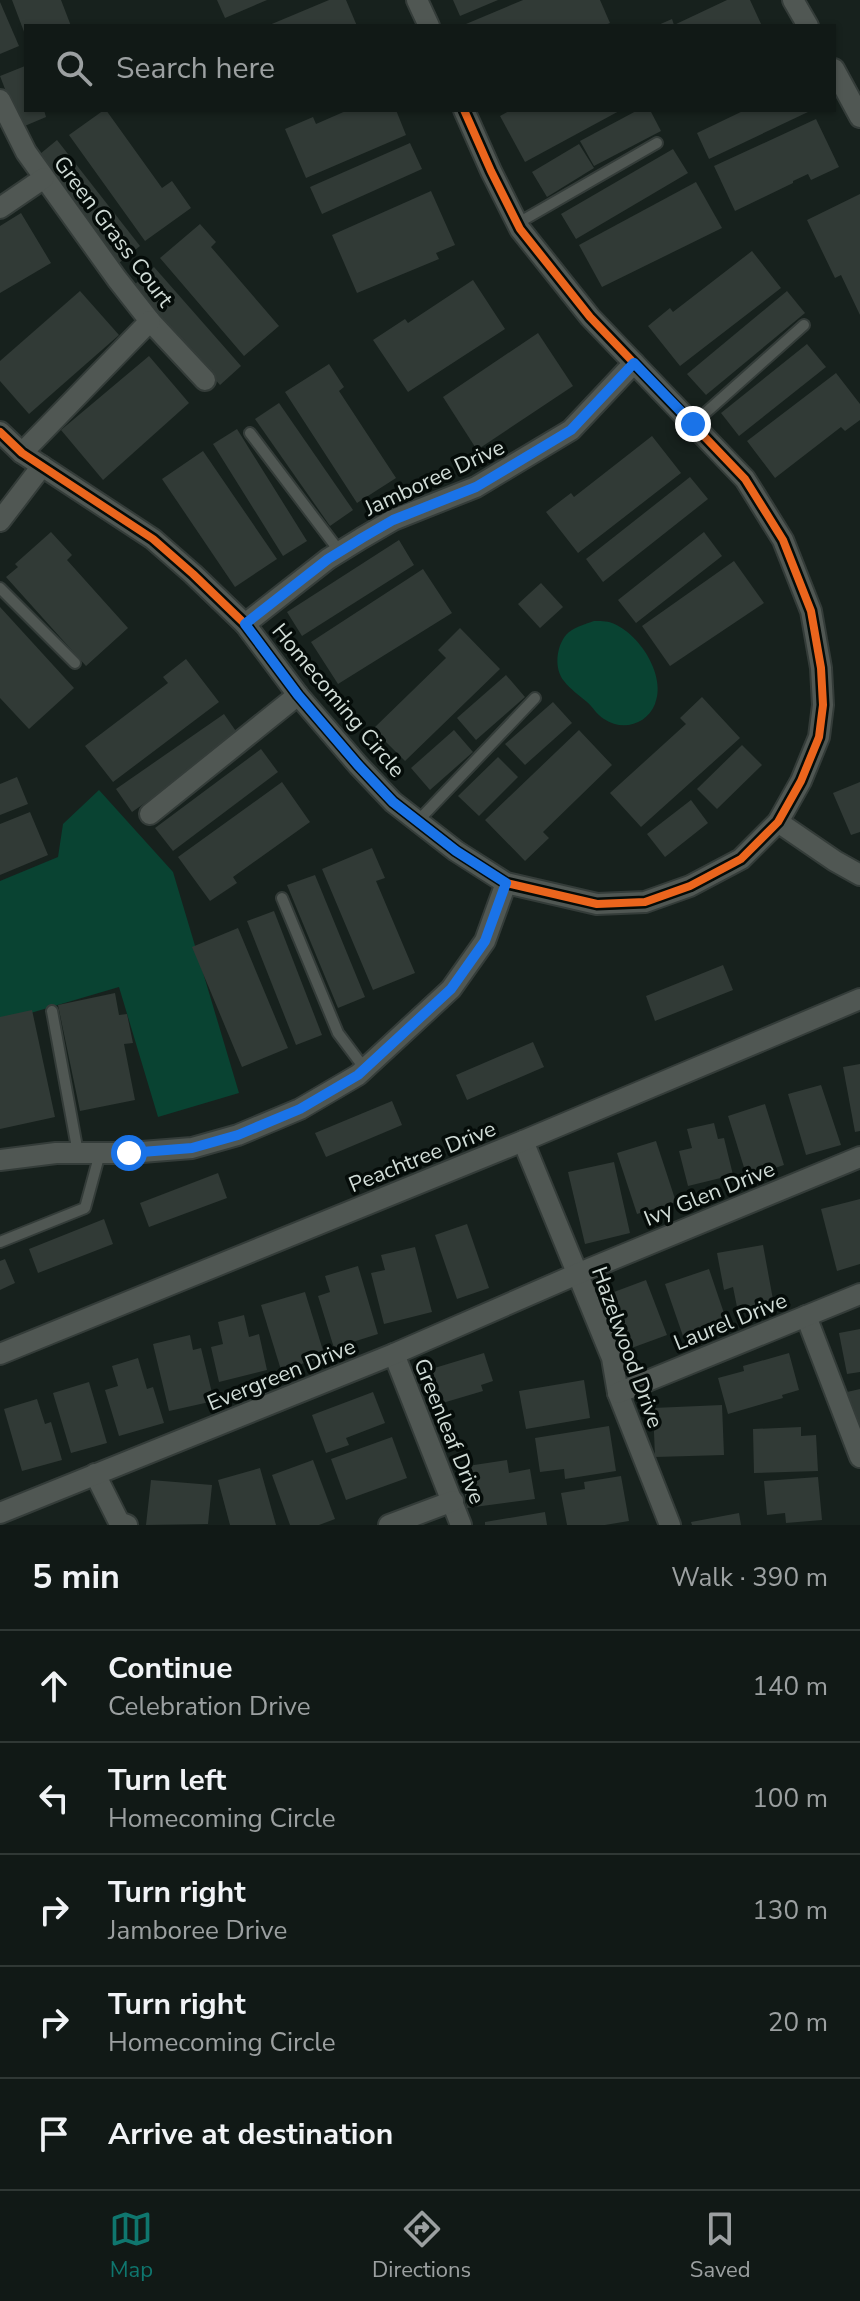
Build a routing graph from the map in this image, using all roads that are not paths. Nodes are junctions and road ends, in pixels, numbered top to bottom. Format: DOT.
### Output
graph roads {
  1 [pos="417,0"];
  2 [pos="793,0"];
  3 [pos="428,24"];
  4 [pos="807,24"];
  5 [pos="836,73"];
  6 [pos="0,100"];
  7 [pos="465,112"];
  8 [pos="860,117"];
  9 [pos="657,143"];
  10 [pos="44,178"];
  11 [pos="0,208"];
  12 [pos="518,223"];
  13 [pos="150,321"];
  14 [pos="804,325"];
  15 [pos="634,363"];
  16 [pos="205,380"];
  17 [pos="693,424"];
  18 [pos="0,432"];
  19 [pos="250,433"];
  20 [pos="22,453"];
  21 [pos="42,466"];
  22 [pos="0,521"];
  23 [pos="340,552"];
  24 [pos="0,588"];
  25 [pos="245,624"];
  26 [pos="75,663"];
  27 [pos="298,695"];
  28 [pos="535,698"];
  29 [pos="150,814"];
  30 [pos="417,822"];
  31 [pos="778,822"];
  32 [pos="860,875"];
  33 [pos="506,883"];
  34 [pos="282,898"];
  35 [pos="860,999"];
  36 [pos="52,1011"];
  37 [pos="365,1069"];
  38 [pos="523,1141"];
  39 [pos="78,1153"];
  40 [pos="100,1153"];
  41 [pos="860,1157"];
  42 [pos="0,1160"];
  43 [pos="0,1242"];
  44 [pos="577,1274"];
  45 [pos="860,1294"];
  46 [pos="806,1316"];
  47 [pos="0,1354"];
  48 [pos="394,1354"];
  49 [pos="618,1393"];
  50 [pos="860,1457"];
  51 [pos="95,1474"];
  52 [pos="453,1501"];
  53 [pos="0,1513"];
  54 [pos="127,1525"];
  55 [pos="389,1525"];
  56 [pos="461,1525"];
  57 [pos="670,1525"];
  1 -- 3 [label="street"];
  2 -- 4 [label="street"];
  5 -- 8 [label="street"];
  6 -- 10 [label="street, Green Grass Court"];
  7 -- 12 [label="street, Homecoming Circle"];
  9 -- 12 [label="lane"];
  10 -- 11 [label="street"];
  10 -- 13 [label="street, Green Grass Court"];
  12 -- 15 [label="street, Homecoming Circle"];
  13 -- 16 [label="street, Green Grass Court"];
  13 -- 20 [label="street"];
  14 -- 17 [label="lane"];
  15 -- 17 [label="street, Homecoming Circle"];
  15 -- 23 [label="street, Jamboree Drive"];
  17 -- 31 [label="street, Homecoming Circle"];
  18 -- 20 [label="street, Homecoming Circle"];
  19 -- 23 [label="lane"];
  20 -- 21 [label="street, Homecoming Circle"];
  21 -- 22 [label="street"];
  21 -- 25 [label="street, Homecoming Circle"];
  23 -- 25 [label="street, Jamboree Drive"];
  24 -- 26 [label="lane"];
  25 -- 27 [label="street, Homecoming Circle"];
  27 -- 29 [label="street"];
  27 -- 30 [label="street, Homecoming Circle"];
  28 -- 30 [label="lane"];
  30 -- 33 [label="street, Homecoming Circle"];
  31 -- 32 [label="street"];
  31 -- 33 [label="street, Homecoming Circle"];
  33 -- 37 [label="street"];
  34 -- 37 [label="lane"];
  35 -- 38 [label="street, Peachtree Drive"];
  36 -- 39 [label="lane"];
  37 -- 40 [label="street"];
  38 -- 44 [label="street, Hazelwood Drive"];
  38 -- 47 [label="street, Peachtree Drive"];
  39 -- 40 [label="street"];
  39 -- 42 [label="street"];
  40 -- 43 [label="lane"];
  41 -- 44 [label="street, Ivy Glen Drive"];
  44 -- 48 [label="street, Evergreen Drive"];
  44 -- 49 [label="street, Hazelwood Drive"];
  45 -- 46 [label="street, Laurel Drive"];
  46 -- 49 [label="street, Laurel Drive"];
  46 -- 50 [label="street"];
  48 -- 51 [label="street, Evergreen Drive"];
  48 -- 52 [label="street, Greenleaf Drive"];
  49 -- 57 [label="street, Hazelwood Drive"];
  51 -- 53 [label="street, Evergreen Drive"];
  51 -- 54 [label="street"];
  52 -- 55 [label="street"];
  52 -- 56 [label="street, Greenleaf Drive"];
}
